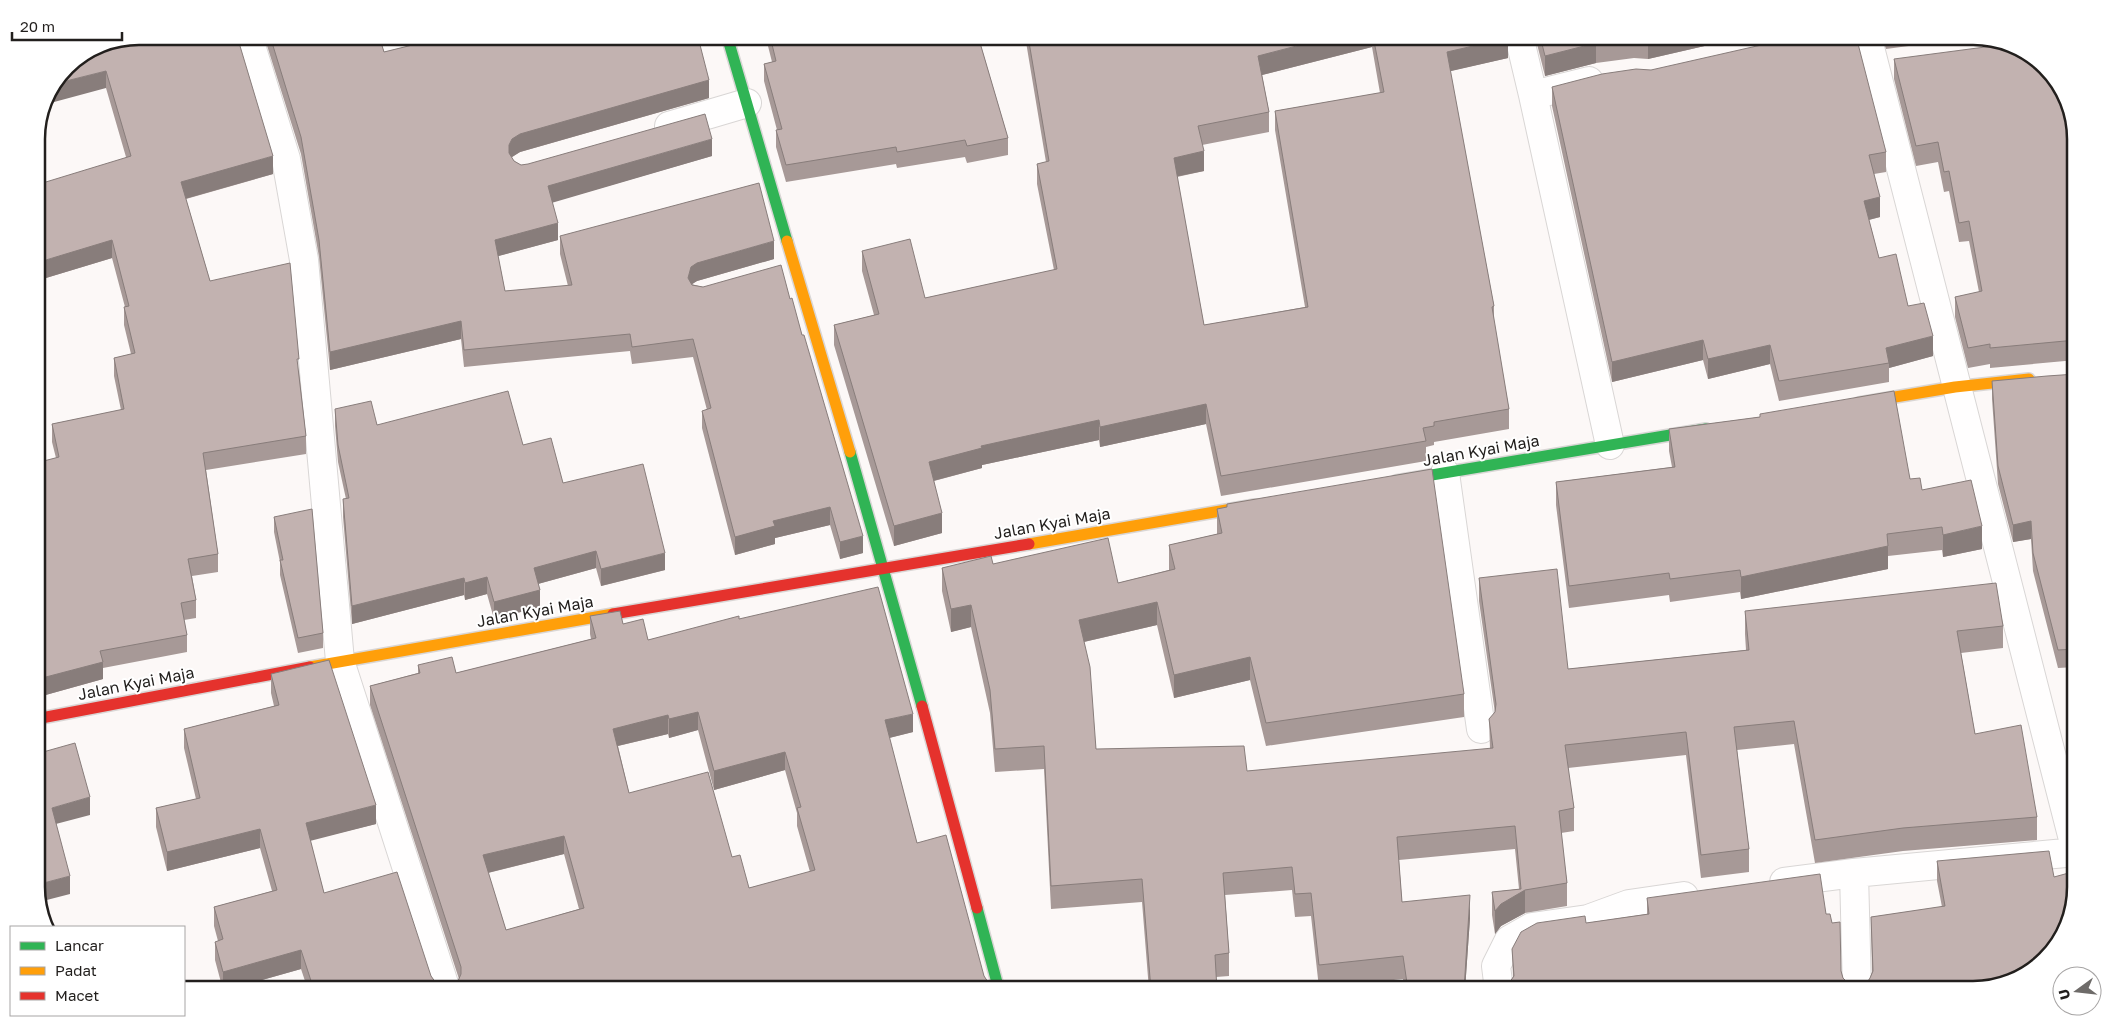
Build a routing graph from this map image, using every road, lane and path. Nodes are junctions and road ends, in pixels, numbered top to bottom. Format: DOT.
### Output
graph roads {
  1 [pos="251,45"];
  2 [pos="730,45"];
  3 [pos="1522,45"];
  4 [pos="1869,45"];
  5 [pos="1903,62"];
  6 [pos="1874,66"];
  7 [pos="1614,77"];
  8 [pos="1533,95"];
  9 [pos="747,103"];
  10 [pos="645,132"];
  11 [pos="2039,378"];
  12 [pos="1955,387"];
  13 [pos="1850,404"];
  14 [pos="1716,427"];
  15 [pos="1610,445"];
  16 [pos="1445,473"];
  17 [pos="1386,483"];
  18 [pos="1268,503"];
  19 [pos="884,568"];
  20 [pos="340,661"];
  21 [pos="45,717"];
  22 [pos="1481,730"];
  23 [pos="2067,816"];
  24 [pos="2067,852"];
  25 [pos="1854,872"];
  26 [pos="1755,886"];
  27 [pos="1706,893"];
  28 [pos="443,981"];
  29 [pos="997,981"];
  30 [pos="1498,981"];
  31 [pos="1857,981"];
  1 -- 20 [label="street"];
  2 -- 9 [label="street"];
  3 -- 8 [label="street"];
  4 -- 6 [label="street"];
  5 -- 6 [label="street"];
  6 -- 12 [label="street"];
  7 -- 8 [label="street"];
  8 -- 15 [label="street"];
  9 -- 10 [label="street"];
  9 -- 19 [label="street"];
  11 -- 12 [label="street"];
  12 -- 13 [label="street"];
  12 -- 23 [label="street"];
  14 -- 15 [label="street, Jalan Kyai Maja"];
  15 -- 16 [label="street, Jalan Kyai Maja"];
  16 -- 17 [label="street, Jalan Kyai Maja"];
  16 -- 22 [label="street"];
  18 -- 19 [label="street, Jalan Kyai Maja"];
  19 -- 20 [label="street, Jalan Kyai Maja"];
  19 -- 29 [label="street"];
  20 -- 21 [label="street, Jalan Kyai Maja"];
  20 -- 28 [label="street"];
  24 -- 25 [label="street"];
  25 -- 26 [label="street"];
  25 -- 31 [label="street"];
  27 -- 30 [label="street"];
}
